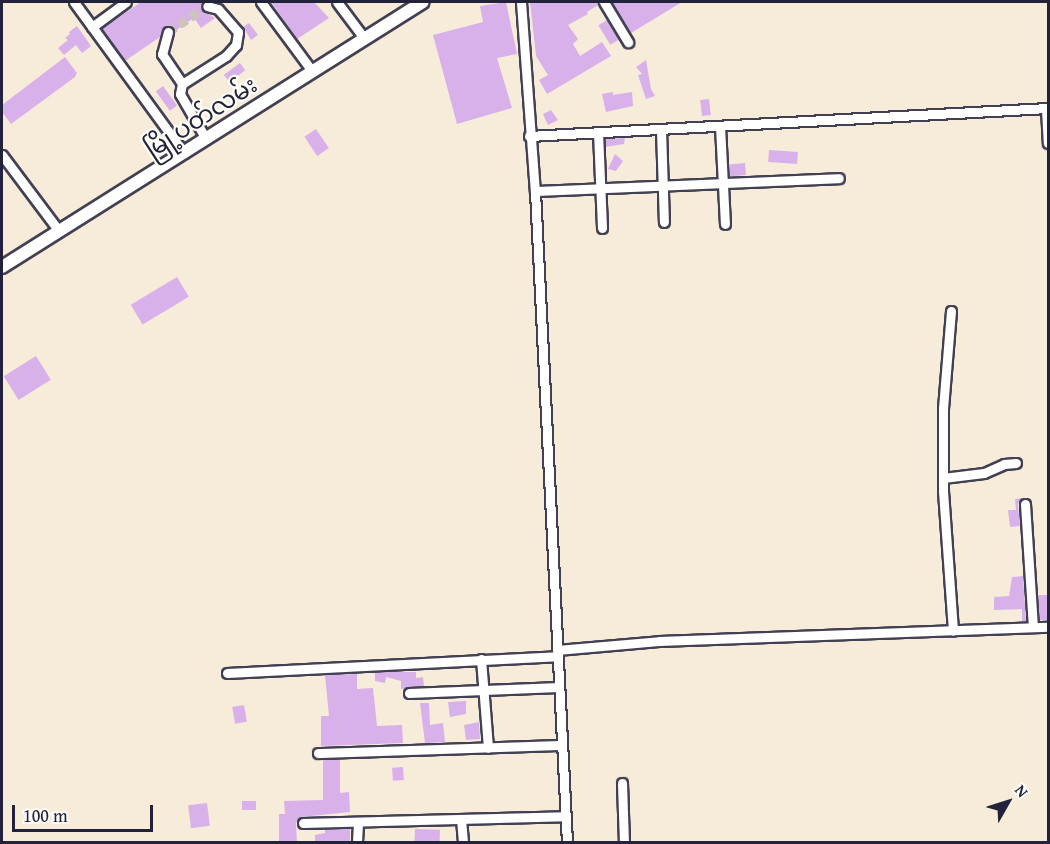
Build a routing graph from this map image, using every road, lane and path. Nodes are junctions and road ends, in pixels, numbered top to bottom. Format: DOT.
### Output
graph roads {
  1 [pos="74,2"];
  2 [pos="126,2"];
  3 [pos="261,2"];
  4 [pos="337,2"];
  5 [pos="422,2"];
  6 [pos="521,2"];
  7 [pos="604,2"];
  8 [pos="207,6"];
  9 [pos="92,27"];
  10 [pos="168,32"];
  11 [pos="364,38"];
  12 [pos="628,42"];
  13 [pos="312,71"];
  14 [pos="182,84"];
  15 [pos="1047,108"];
  16 [pos="720,126"];
  17 [pos="661,129"];
  18 [pos="598,132"];
  19 [pos="529,136"];
  20 [pos="206,139"];
  21 [pos="1048,143"];
  22 [pos="184,153"];
  23 [pos="2,154"];
  24 [pos="839,178"];
  25 [pos="722,183"];
  26 [pos="662,186"];
  27 [pos="601,188"];
  28 [pos="535,191"];
  29 [pos="664,222"];
  30 [pos="724,224"];
  31 [pos="602,228"];
  32 [pos="59,231"];
  33 [pos="2,267"];
  34 [pos="951,311"];
  35 [pos="1016,463"];
  36 [pos="943,478"];
  37 [pos="1025,504"];
  38 [pos="1033,627"];
  39 [pos="1048,627"];
  40 [pos="952,631"];
  41 [pos="557,653"];
  42 [pos="481,659"];
  43 [pos="227,673"];
  44 [pos="559,687"];
  45 [pos="483,690"];
  46 [pos="409,693"];
  47 [pos="562,745"];
  48 [pos="488,748"];
  49 [pos="318,753"];
  50 [pos="622,783"];
  51 [pos="566,816"];
  52 [pos="461,819"];
  53 [pos="358,822"];
  54 [pos="303,824"];
  55 [pos="357,843"];
  56 [pos="463,843"];
  57 [pos="567,843"];
  58 [pos="624,843"];
  1 -- 9 [label="street"];
  2 -- 9 [label="street"];
  3 -- 13 [label="street"];
  4 -- 11 [label="street"];
  5 -- 11 [label="main road, မြို့ပတ်လမ်း"];
  6 -- 19 [label="street"];
  7 -- 12 [label="street"];
  8 -- 14 [label="street"];
  9 -- 22 [label="street"];
  10 -- 14 [label="street"];
  11 -- 13 [label="main road, မြို့ပတ်လမ်း"];
  13 -- 20 [label="main road, မြို့ပတ်လမ်း"];
  14 -- 20 [label="street"];
  15 -- 16 [label="street"];
  15 -- 21 [label="street"];
  16 -- 17 [label="street"];
  16 -- 25 [label="street"];
  17 -- 18 [label="street"];
  17 -- 26 [label="street"];
  18 -- 19 [label="street"];
  18 -- 27 [label="street"];
  19 -- 28 [label="street"];
  20 -- 22 [label="main road, မြို့ပတ်လမ်း"];
  22 -- 32 [label="main road, မြို့ပတ်လမ်း"];
  23 -- 32 [label="street"];
  24 -- 25 [label="street"];
  25 -- 26 [label="street"];
  25 -- 30 [label="street"];
  26 -- 27 [label="street"];
  26 -- 29 [label="street"];
  27 -- 28 [label="street"];
  27 -- 31 [label="street"];
  28 -- 41 [label="street"];
  32 -- 33 [label="main road, မြို့ပတ်လမ်း"];
  34 -- 36 [label="street"];
  35 -- 36 [label="street"];
  36 -- 40 [label="street"];
  37 -- 38 [label="street"];
  38 -- 39 [label="street"];
  38 -- 40 [label="street"];
  40 -- 41 [label="street"];
  41 -- 42 [label="street"];
  41 -- 44 [label="street"];
  42 -- 43 [label="street"];
  42 -- 45 [label="street"];
  44 -- 45 [label="street"];
  44 -- 47 [label="street"];
  45 -- 46 [label="street"];
  45 -- 48 [label="street"];
  47 -- 48 [label="street"];
  47 -- 51 [label="street"];
  48 -- 49 [label="street"];
  50 -- 58 [label="street"];
  51 -- 52 [label="street"];
  51 -- 57 [label="street"];
  52 -- 53 [label="street"];
  52 -- 56 [label="street"];
  53 -- 54 [label="street"];
  53 -- 55 [label="street"];
}
